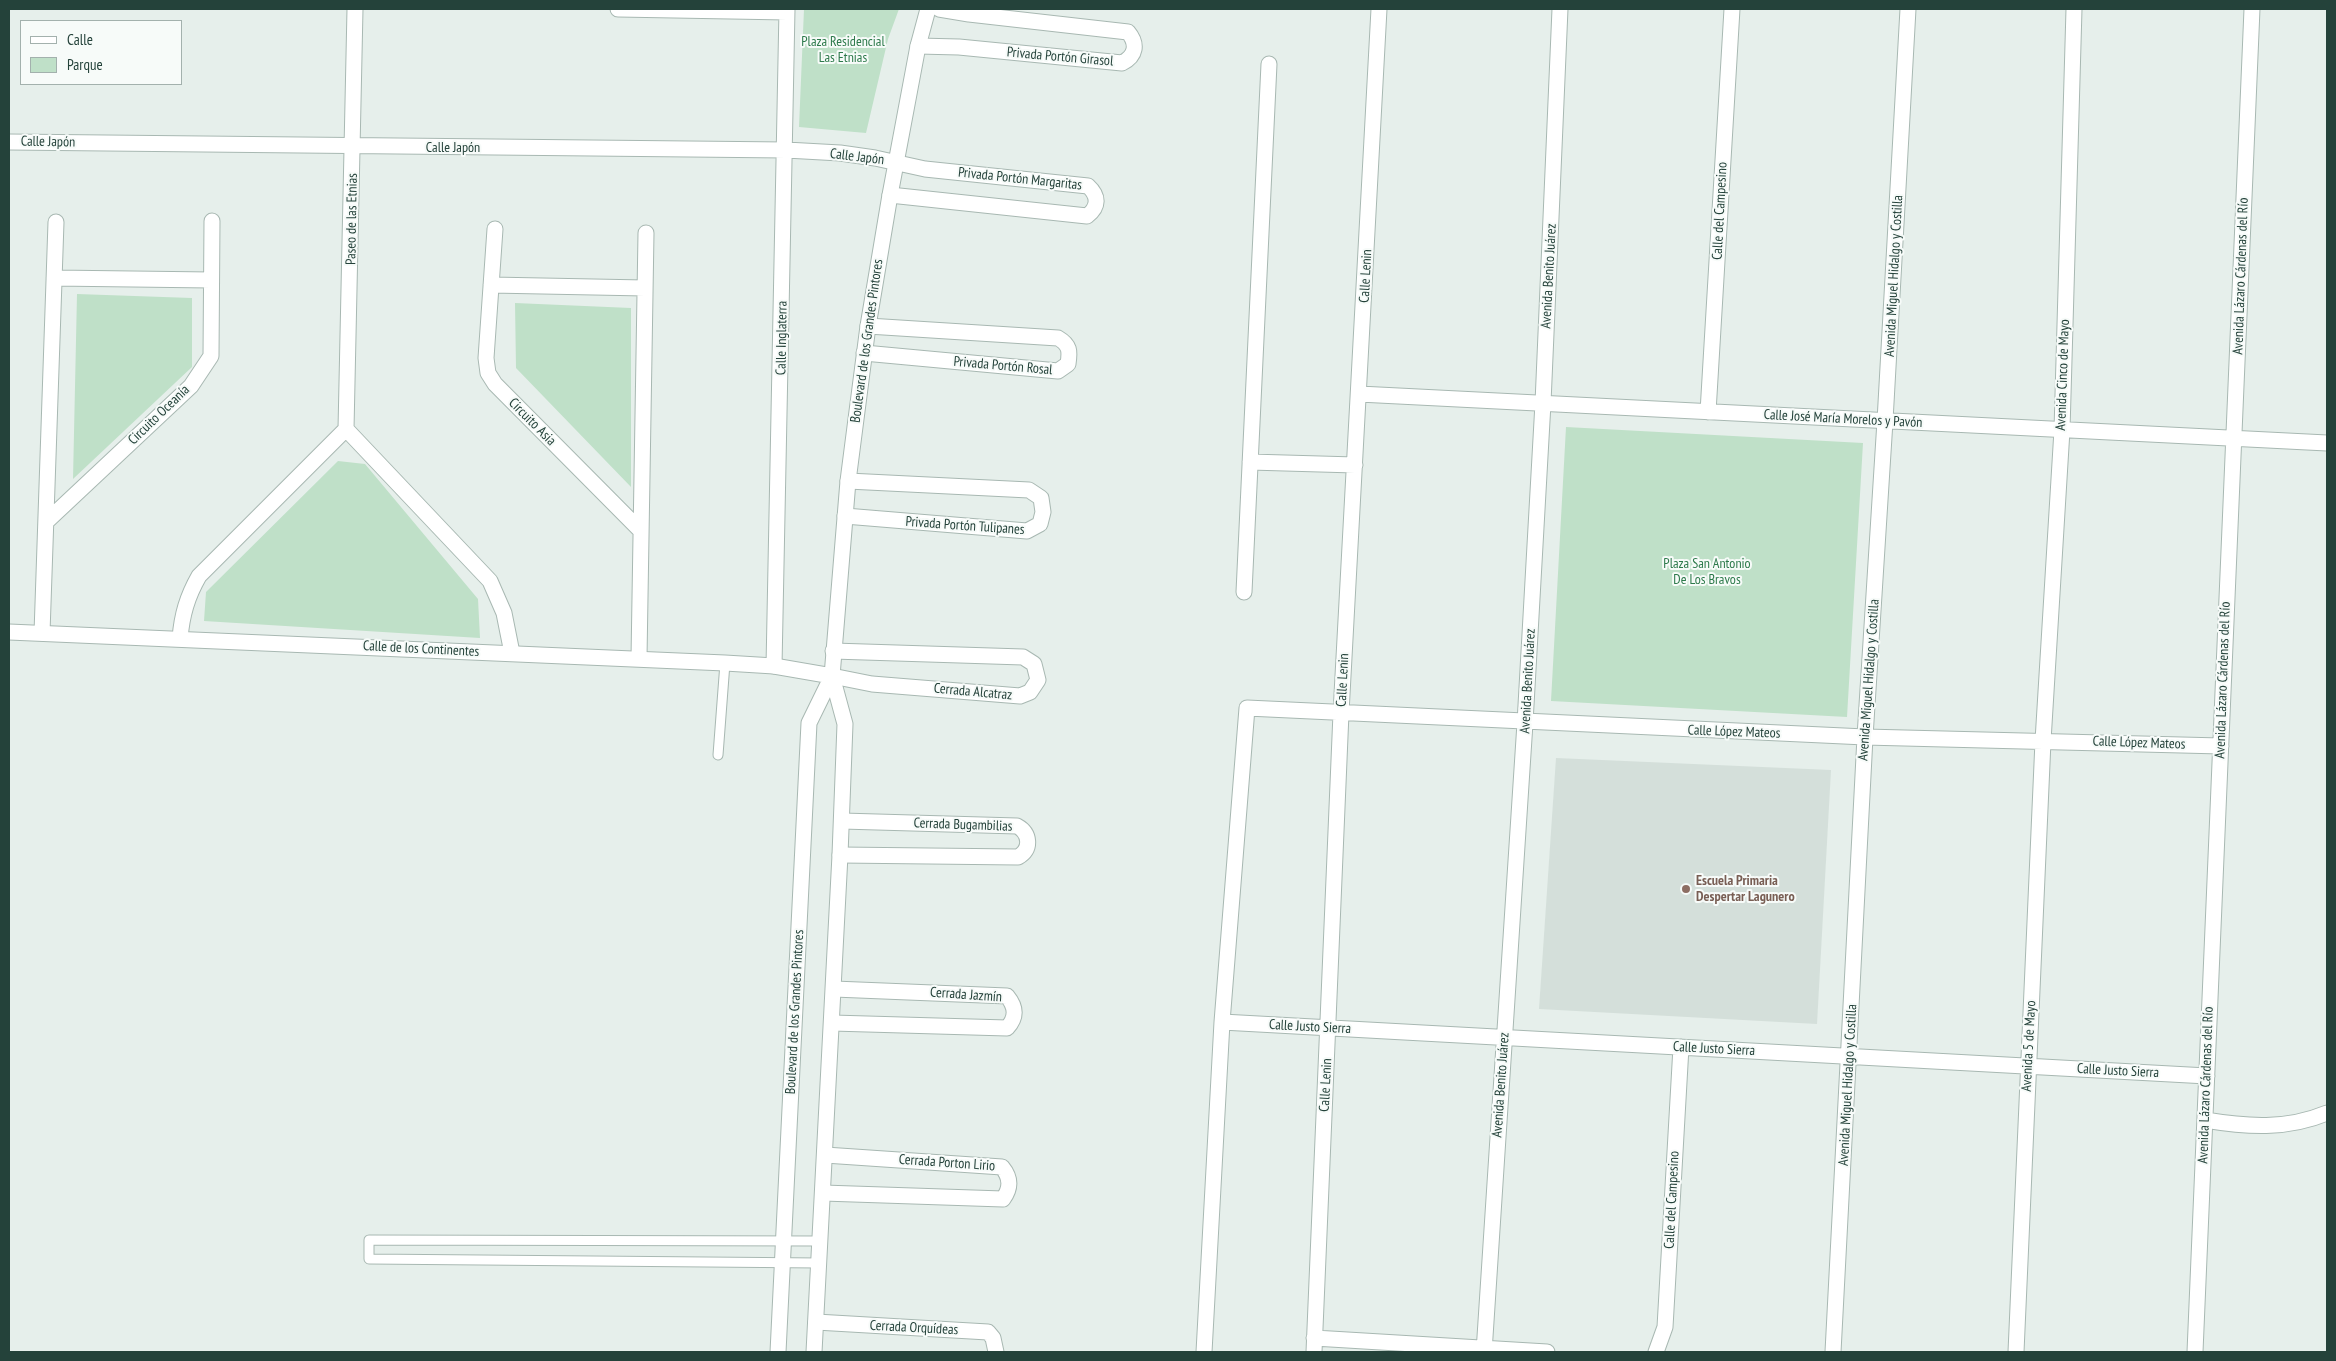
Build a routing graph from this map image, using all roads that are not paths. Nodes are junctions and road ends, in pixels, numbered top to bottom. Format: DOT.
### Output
graph roads {
  1 [pos="355,9"];
  2 [pos="618,9"];
  3 [pos="928,9"];
  4 [pos="938,9"];
  5 [pos="1379,9"];
  6 [pos="1560,9"];
  7 [pos="1732,9"];
  8 [pos="1908,9"];
  9 [pos="2074,9"];
  10 [pos="2252,9"];
  11 [pos="787,10"];
  12 [pos="918,46"];
  13 [pos="1269,64"];
  14 [pos="9,142"];
  15 [pos="354,147"];
  16 [pos="786,150"];
  17 [pos="896,162"];
  18 [pos="890,195"];
  19 [pos="212,221"];
  20 [pos="56,222"];
  21 [pos="495,229"];
  22 [pos="646,233"];
  23 [pos="54,278"];
  24 [pos="212,280"];
  25 [pos="491,285"];
  26 [pos="645,288"];
  27 [pos="868,326"];
  28 [pos="864,353"];
  29 [pos="1359,394"];
  30 [pos="1543,403"];
  31 [pos="1708,412"];
  32 [pos="1886,421"];
  33 [pos="346,429"];
  34 [pos="2062,430"];
  35 [pos="2234,438"];
  36 [pos="2327,443"];
  37 [pos="1250,462"];
  38 [pos="1355,464"];
  39 [pos="848,481"];
  40 [pos="845,516"];
  41 [pos="46,522"];
  42 [pos="641,531"];
  43 [pos="1244,592"];
  44 [pos="9,632"];
  45 [pos="42,633"];
  46 [pos="180,638"];
  47 [pos="833,651"];
  48 [pos="512,653"];
  49 [pos="639,658"];
  50 [pos="725,663"];
  51 [pos="774,666"];
  52 [pos="832,676"];
  53 [pos="1341,713"];
  54 [pos="1525,723"];
  55 [pos="1865,738"];
  56 [pos="2043,741"];
  57 [pos="2221,746"];
  58 [pos="718,755"];
  59 [pos="842,821"];
  60 [pos="840,855"];
  61 [pos="834,989"];
  62 [pos="1222,1022"];
  63 [pos="832,1023"];
  64 [pos="1329,1028"];
  65 [pos="1504,1037"];
  66 [pos="1681,1047"];
  67 [pos="1850,1056"];
  68 [pos="2028,1066"];
  69 [pos="2207,1076"];
  70 [pos="2327,1113"];
  71 [pos="2205,1120"];
  72 [pos="825,1155"];
  73 [pos="823,1193"];
  74 [pos="784,1240"];
  75 [pos="820,1241"];
  76 [pos="783,1262"];
  77 [pos="819,1263"];
  78 [pos="816,1322"];
  79 [pos="1314,1345"];
  80 [pos="1484,1350"];
  81 [pos="778,1352"];
  82 [pos="814,1352"];
  83 [pos="996,1352"];
  84 [pos="1204,1352"];
  85 [pos="1547,1352"];
  86 [pos="1656,1352"];
  87 [pos="1833,1352"];
  88 [pos="2016,1352"];
  89 [pos="2195,1352"];
  1 -- 15 [label="street, Paseo de las Etnias"];
  2 -- 11 [label="street"];
  3 -- 12 [label="street, Boulevard de los Grandes Pintores"];
  4 -- 12 [label="street, Privada Portón Girasol"];
  5 -- 29 [label="street, Calle Lenin"];
  6 -- 30 [label="street, Avenida Benito Juárez"];
  7 -- 31 [label="street, Calle del Campesino"];
  8 -- 32 [label="street, Avenida Miguel Hidalgo y Costilla"];
  9 -- 34 [label="street, Avenida Cinco de Mayo"];
  10 -- 35 [label="street, Avenida Lázaro Cárdenas del Río"];
  11 -- 16 [label="street, Calle Inglaterra"];
  12 -- 17 [label="street, Boulevard de los Grandes Pintores"];
  13 -- 37 [label="street"];
  14 -- 15 [label="street, Calle Japón"];
  15 -- 16 [label="street, Calle Japón"];
  15 -- 33 [label="street, Paseo de las Etnias"];
  16 -- 17 [label="street, Calle Japón"];
  16 -- 51 [label="street, Calle Inglaterra"];
  17 -- 18 [label="street, Boulevard de los Grandes Pintores"];
  17 -- 18 [label="street, Privada Portón Margaritas"];
  18 -- 27 [label="street, Boulevard de los Grandes Pintores"];
  19 -- 24 [label="street, Circuito Oceanía"];
  20 -- 23 [label="street"];
  21 -- 25 [label="street, Circuito Asia"];
  22 -- 26 [label="street"];
  23 -- 24 [label="street"];
  23 -- 41 [label="street"];
  24 -- 41 [label="street, Circuito Oceanía"];
  25 -- 26 [label="street"];
  25 -- 42 [label="street, Circuito Asia"];
  26 -- 42 [label="street"];
  27 -- 28 [label="street, Boulevard de los Grandes Pintores"];
  27 -- 28 [label="street, Privada Portón Rosal"];
  28 -- 39 [label="street, Boulevard de los Grandes Pintores"];
  29 -- 30 [label="street, Calle José María Morelos y Pavón"];
  29 -- 38 [label="street, Calle Lenin"];
  30 -- 31 [label="street, Calle José María Morelos y Pavón"];
  30 -- 54 [label="street, Avenida Benito Juárez"];
  31 -- 32 [label="street, Calle José María Morelos y Pavón"];
  32 -- 34 [label="street, Calle José María Morelos y Pavón"];
  32 -- 55 [label="street, Avenida Miguel Hidalgo y Costilla"];
  33 -- 46 [label="street"];
  33 -- 48 [label="street"];
  34 -- 35 [label="street, Calle José María Morelos y Pavón"];
  34 -- 56 [label="street, Avenida Cinco de Mayo"];
  35 -- 36 [label="street, Calle José María Morelos y Pavón"];
  35 -- 57 [label="street, Avenida Lázaro Cárdenas del Río"];
  37 -- 38 [label="street"];
  37 -- 43 [label="street"];
  38 -- 53 [label="street, Calle Lenin"];
  39 -- 40 [label="street, Boulevard de los Grandes Pintores"];
  39 -- 40 [label="street, Privada Portón Tulipanes"];
  40 -- 47 [label="street, Boulevard de los Grandes Pintores"];
  41 -- 45 [label="street"];
  42 -- 49 [label="street"];
  44 -- 45 [label="street, Calle de los Continentes"];
  45 -- 46 [label="street, Calle de los Continentes"];
  46 -- 48 [label="street, Calle de los Continentes"];
  47 -- 52 [label="street, Boulevard de los Grandes Pintores"];
  47 -- 52 [label="street, Cerrada Alcatraz"];
  48 -- 49 [label="street, Calle de los Continentes"];
  49 -- 50 [label="street, Calle de los Continentes"];
  50 -- 51 [label="street, Calle de los Continentes"];
  50 -- 58 [label="lane"];
  51 -- 52 [label="street, Calle de los Continentes"];
  52 -- 59 [label="street, Boulevard de los Grandes Pintores"];
  52 -- 74 [label="street, Boulevard de los Grandes Pintores"];
  53 -- 54 [label="street, Calle López Mateos"];
  53 -- 62 [label="street, Calle López Mateos"];
  53 -- 64 [label="street, Calle Lenin"];
  54 -- 55 [label="street, Calle López Mateos"];
  54 -- 65 [label="street, Avenida Benito Juárez"];
  55 -- 56 [label="street, Calle López Mateos"];
  55 -- 67 [label="street, Avenida Miguel Hidalgo y Costilla"];
  56 -- 57 [label="street, Calle López Mateos"];
  56 -- 68 [label="street, Avenida 5 de Mayo"];
  57 -- 69 [label="street, Avenida Lázaro Cárdenas del Río"];
  59 -- 60 [label="street, Boulevard de los Grandes Pintores"];
  59 -- 60 [label="street, Cerrada Bugambilias"];
  60 -- 61 [label="street, Boulevard de los Grandes Pintores"];
  61 -- 63 [label="street, Boulevard de los Grandes Pintores"];
  61 -- 63 [label="street, Cerrada Jazmín"];
  62 -- 64 [label="street, Calle Justo Sierra"];
  62 -- 84 [label="street"];
  63 -- 72 [label="street, Boulevard de los Grandes Pintores"];
  64 -- 65 [label="street, Calle Justo Sierra"];
  64 -- 79 [label="street, Calle Lenin"];
  65 -- 66 [label="street, Calle Justo Sierra"];
  65 -- 80 [label="street, Avenida Benito Juárez"];
  66 -- 67 [label="street, Calle Justo Sierra"];
  66 -- 86 [label="street, Calle del Campesino"];
  67 -- 68 [label="street, Calle Justo Sierra"];
  67 -- 87 [label="street, Avenida Miguel Hidalgo y Costilla"];
  68 -- 69 [label="street, Calle Justo Sierra"];
  68 -- 88 [label="street, Avenida 5 de Mayo"];
  69 -- 71 [label="street, Avenida Lázaro Cárdenas del Río"];
  70 -- 71 [label="street"];
  71 -- 89 [label="street, Avenida Lázaro Cárdenas del Río"];
  72 -- 73 [label="street, Boulevard de los Grandes Pintores"];
  72 -- 73 [label="street, Cerrada Porton Lirio"];
  73 -- 75 [label="street, Boulevard de los Grandes Pintores"];
  74 -- 75 [label="lane"];
  74 -- 76 [label="street, Boulevard de los Grandes Pintores"];
  74 -- 76 [label="lane"];
  75 -- 77 [label="street, Boulevard de los Grandes Pintores"];
  76 -- 77 [label="lane"];
  76 -- 81 [label="street, Boulevard de los Grandes Pintores"];
  77 -- 78 [label="street, Boulevard de los Grandes Pintores"];
  78 -- 82 [label="street, Boulevard de los Grandes Pintores"];
  78 -- 83 [label="street, Cerrada Orquídeas"];
  79 -- 80 [label="street"];
  80 -- 85 [label="street"];
}
